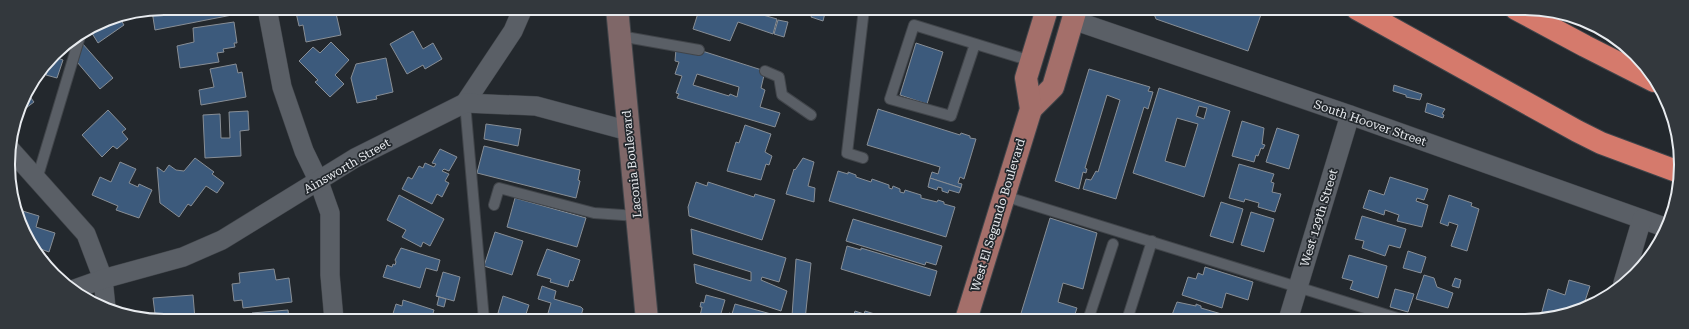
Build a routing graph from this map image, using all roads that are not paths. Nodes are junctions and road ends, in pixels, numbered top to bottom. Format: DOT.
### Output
graph roads {
  1 [pos="268,15"];
  2 [pos="520,15"];
  3 [pos="618,15"];
  4 [pos="863,15"];
  5 [pos="1044,15"];
  6 [pos="1075,15"];
  7 [pos="1368,15"];
  8 [pos="1527,15"];
  9 [pos="620,36"];
  10 [pos="78,42"];
  11 [pos="975,44"];
  12 [pos="699,50"];
  13 [pos="1031,61"];
  14 [pos="764,71"];
  15 [pos="1646,77"];
  16 [pos="465,103"];
  17 [pos="1031,109"];
  18 [pos="811,115"];
  19 [pos="1350,115"];
  20 [pos="629,131"];
  21 [pos="15,154"];
  22 [pos="863,158"];
  23 [pos="1674,170"];
  24 [pos="37,179"];
  25 [pos="319,182"];
  26 [pos="1004,196"];
  27 [pos="494,205"];
  28 [pos="637,216"];
  29 [pos="1642,219"];
  30 [pos="1661,226"];
  31 [pos="1152,242"];
  32 [pos="1113,244"];
  33 [pos="1626,274"];
  34 [pos="103,279"];
  35 [pos="1298,287"];
  36 [pos="79,288"];
  37 [pos="105,302"];
  38 [pos="333,314"];
  39 [pos="483,314"];
  40 [pos="646,314"];
  41 [pos="968,314"];
  42 [pos="1090,314"];
  43 [pos="1129,314"];
  44 [pos="1290,314"];
  45 [pos="1385,314"];
  1 -- 25 [label="street"];
  2 -- 16 [label="street"];
  3 -- 9 [label="street, Laconia Boulevard"];
  4 -- 22 [label="lane"];
  5 -- 13 [label="main road, West El Segundo Boulevard"];
  6 -- 17 [label="main road, West El Segundo Boulevard"];
  6 -- 19 [label="street, South Hoover Street"];
  7 -- 23 [label="highway"];
  8 -- 15 [label="highway"];
  9 -- 12 [label="lane"];
  9 -- 20 [label="street, Laconia Boulevard"];
  10 -- 24 [label="lane"];
  11 -- 11 [label="lane"];
  11 -- 13 [label="lane"];
  13 -- 17 [label="main road, West El Segundo Boulevard"];
  14 -- 18 [label="lane"];
  16 -- 20 [label="street, Ainsworth Street"];
  16 -- 25 [label="street, Ainsworth Street"];
  16 -- 39 [label="lane"];
  17 -- 26 [label="main road, West El Segundo Boulevard"];
  19 -- 29 [label="street, South Hoover Street"];
  19 -- 35 [label="street, West 129th Street"];
  20 -- 28 [label="street, Laconia Boulevard"];
  21 -- 24 [label="street"];
  24 -- 34 [label="street"];
  25 -- 34 [label="street, Ainsworth Street"];
  25 -- 38 [label="street"];
  26 -- 31 [label="lane"];
  26 -- 41 [label="main road, West El Segundo Boulevard"];
  27 -- 28 [label="lane"];
  28 -- 40 [label="street, Laconia Boulevard"];
  29 -- 30 [label="street, South Hoover Street"];
  29 -- 33 [label="street"];
  31 -- 35 [label="lane"];
  31 -- 43 [label="lane"];
  32 -- 42 [label="lane"];
  34 -- 36 [label="street, Ainsworth Street"];
  34 -- 37 [label="street"];
  35 -- 44 [label="street, West 129th Street"];
  35 -- 45 [label="lane"];
}
